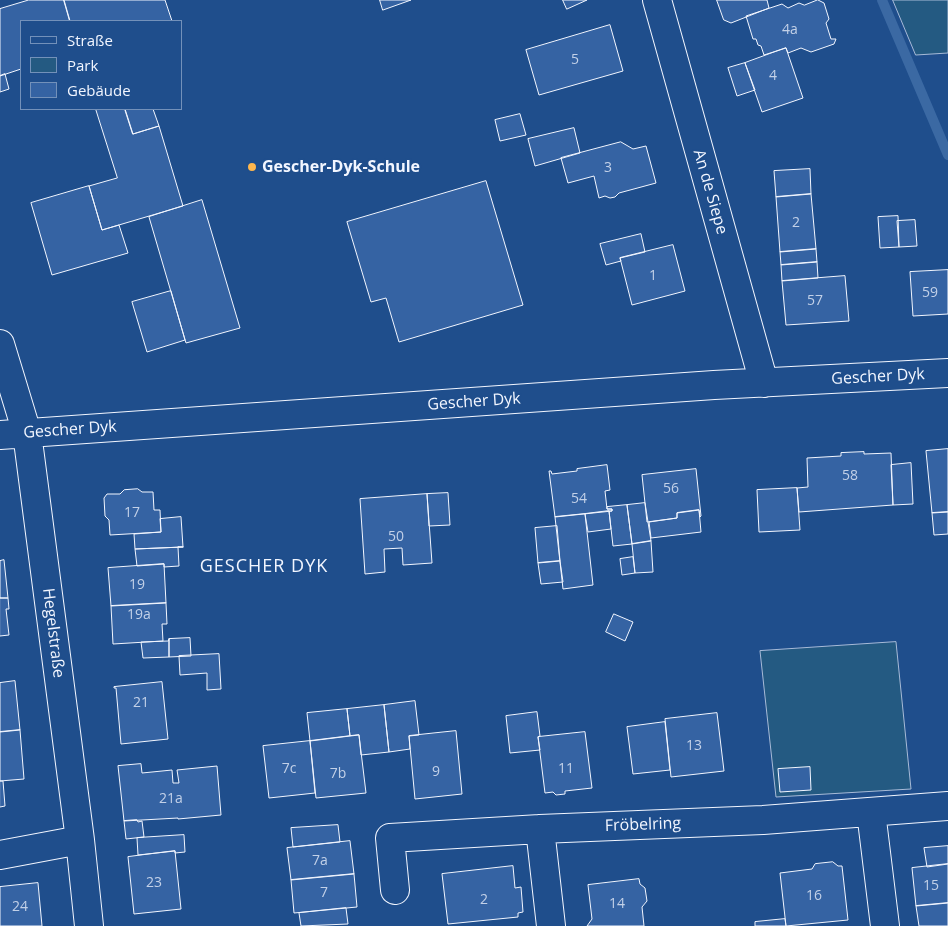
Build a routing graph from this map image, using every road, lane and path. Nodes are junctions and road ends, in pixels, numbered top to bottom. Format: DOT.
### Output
graph roads {
  1 [pos="657,0"];
  2 [pos="0,344"];
  3 [pos="948,373"];
  4 [pos="764,383"];
  5 [pos="28,433"];
  6 [pos="0,435"];
  7 [pos="948,806"];
  8 [pos="871,812"];
  9 [pos="540,829"];
  10 [pos="80,840"];
  11 [pos="0,855"];
  12 [pos="394,890"];
  13 [pos="89,926"];
  14 [pos="551,926"];
  15 [pos="884,926"];
  1 -- 4 [label="street, An de Siepe"];
  2 -- 5 [label="street, Hegelstraße"];
  3 -- 4 [label="street, Gescher Dyk"];
  4 -- 5 [label="street, Gescher Dyk"];
  5 -- 6 [label="street, Gescher Dyk"];
  5 -- 10 [label="street, Hegelstraße"];
  7 -- 8 [label="street, Fröbelring"];
  8 -- 9 [label="street, Fröbelring"];
  8 -- 15 [label="street"];
  9 -- 12 [label="street, Fröbelring"];
  9 -- 14 [label="street"];
  10 -- 11 [label="street"];
  10 -- 13 [label="street, Hegelstraße"];
}
